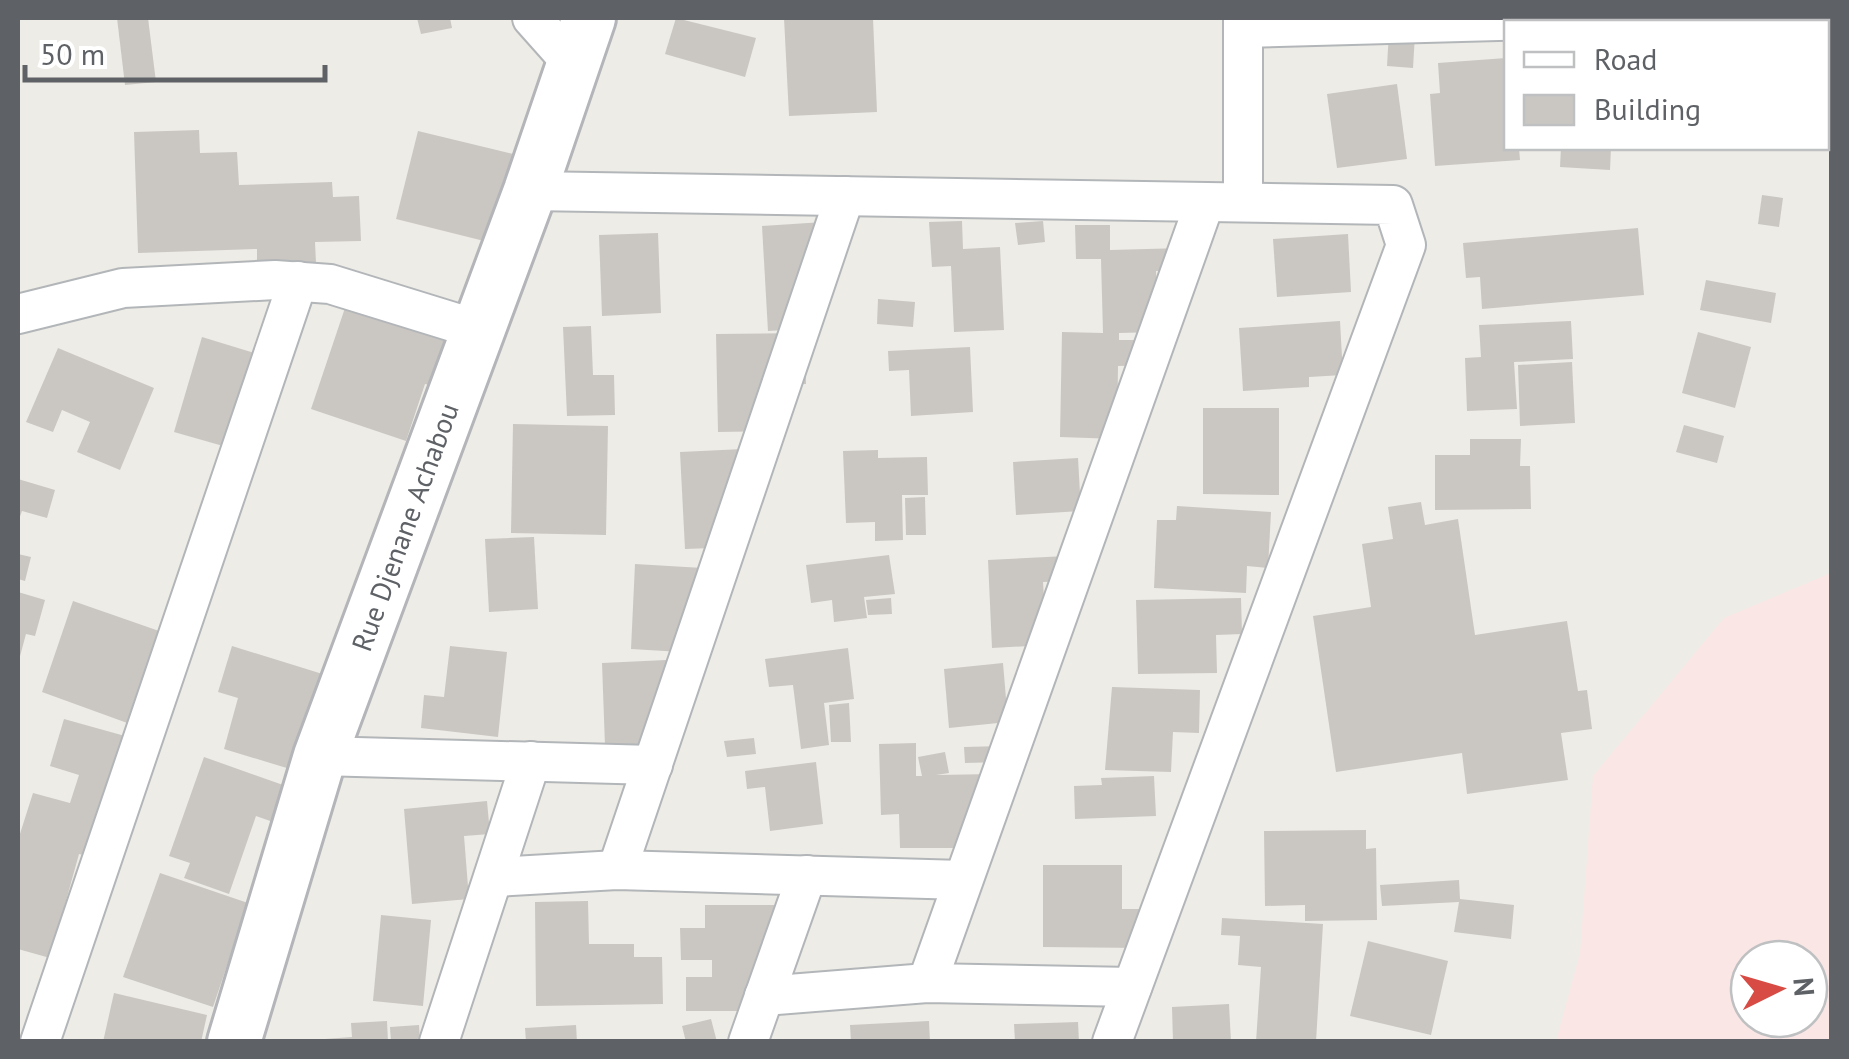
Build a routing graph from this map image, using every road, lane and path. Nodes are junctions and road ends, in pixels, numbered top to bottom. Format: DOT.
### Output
graph roads {
  1 [pos="532,18"];
  2 [pos="1608,18"];
  3 [pos="1243,22"];
  4 [pos="581,40"];
  5 [pos="530,192"];
  6 [pos="844,196"];
  7 [pos="1205,202"];
  8 [pos="1243,202"];
  9 [pos="298,281"];
  10 [pos="18,314"];
  11 [pos="479,330"];
  12 [pos="320,756"];
  13 [pos="531,761"];
  14 [pos="653,765"];
  15 [pos="617,870"];
  16 [pos="807,876"];
  17 [pos="496,877"];
  18 [pos="963,880"];
  19 [pos="927,983"];
  20 [pos="1132,987"];
  21 [pos="764,996"];
  22 [pos="40,1042"];
  23 [pos="234,1042"];
  24 [pos="439,1042"];
  25 [pos="748,1042"];
  26 [pos="1112,1042"];
  1 -- 4 [label="street"];
  2 -- 3 [label="street"];
  3 -- 8 [label="street"];
  4 -- 5 [label="main road, Rue Djenane Achabou"];
  5 -- 6 [label="street"];
  5 -- 11 [label="main road, Rue Djenane Achabou"];
  6 -- 7 [label="street"];
  6 -- 14 [label="street"];
  7 -- 8 [label="street"];
  7 -- 18 [label="street"];
  8 -- 20 [label="street"];
  9 -- 10 [label="street"];
  9 -- 11 [label="street"];
  9 -- 22 [label="street"];
  11 -- 12 [label="main road, Rue Djenane Achabou"];
  12 -- 13 [label="street"];
  12 -- 23 [label="main road, Rue Djenane Achabou"];
  13 -- 14 [label="street"];
  13 -- 17 [label="street"];
  14 -- 15 [label="street"];
  15 -- 16 [label="street"];
  15 -- 17 [label="street"];
  16 -- 18 [label="street"];
  16 -- 21 [label="street"];
  17 -- 24 [label="street"];
  18 -- 19 [label="street"];
  19 -- 20 [label="street"];
  19 -- 21 [label="street"];
  20 -- 26 [label="street"];
  21 -- 25 [label="street"];
}
